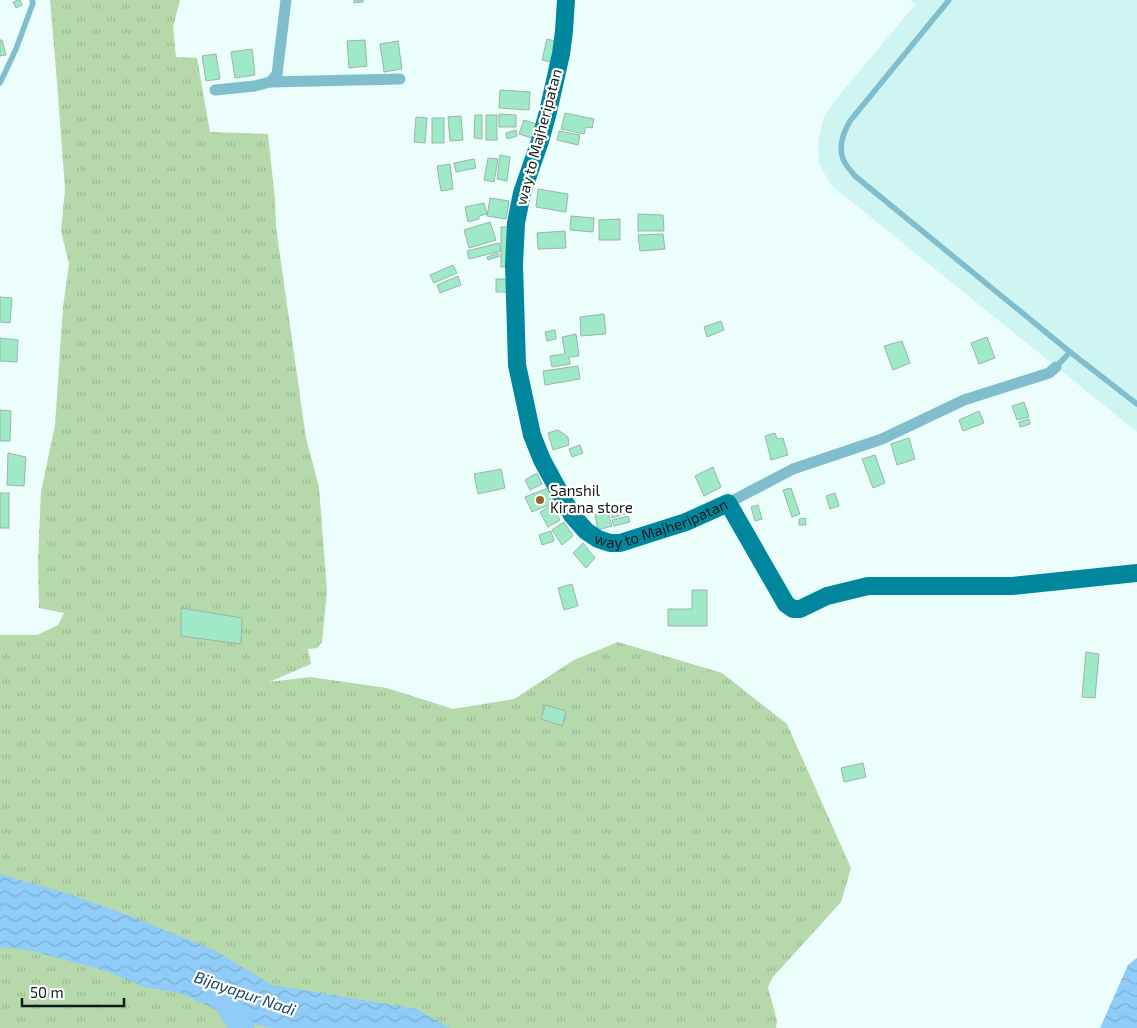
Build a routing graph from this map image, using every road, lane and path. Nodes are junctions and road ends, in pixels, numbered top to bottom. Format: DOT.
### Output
graph roads {
  1 [pos="32,0"];
  2 [pos="286,0"];
  3 [pos="566,0"];
  4 [pos="950,0"];
  5 [pos="400,79"];
  6 [pos="270,82"];
  7 [pos="0,83"];
  8 [pos="215,90"];
  9 [pos="1070,352"];
  10 [pos="1056,367"];
  11 [pos="1137,404"];
  12 [pos="728,502"];
  13 [pos="1137,573"];
  1 -- 7 [label="lane"];
  2 -- 6 [label="street"];
  3 -- 12 [label="main road, way to Majheripatan"];
  4 -- 9 [label="lane"];
  5 -- 6 [label="street"];
  6 -- 8 [label="street"];
  9 -- 10 [label="lane"];
  9 -- 11 [label="lane"];
  10 -- 12 [label="street"];
  12 -- 13 [label="main road, way to Majheripatan"];
}
